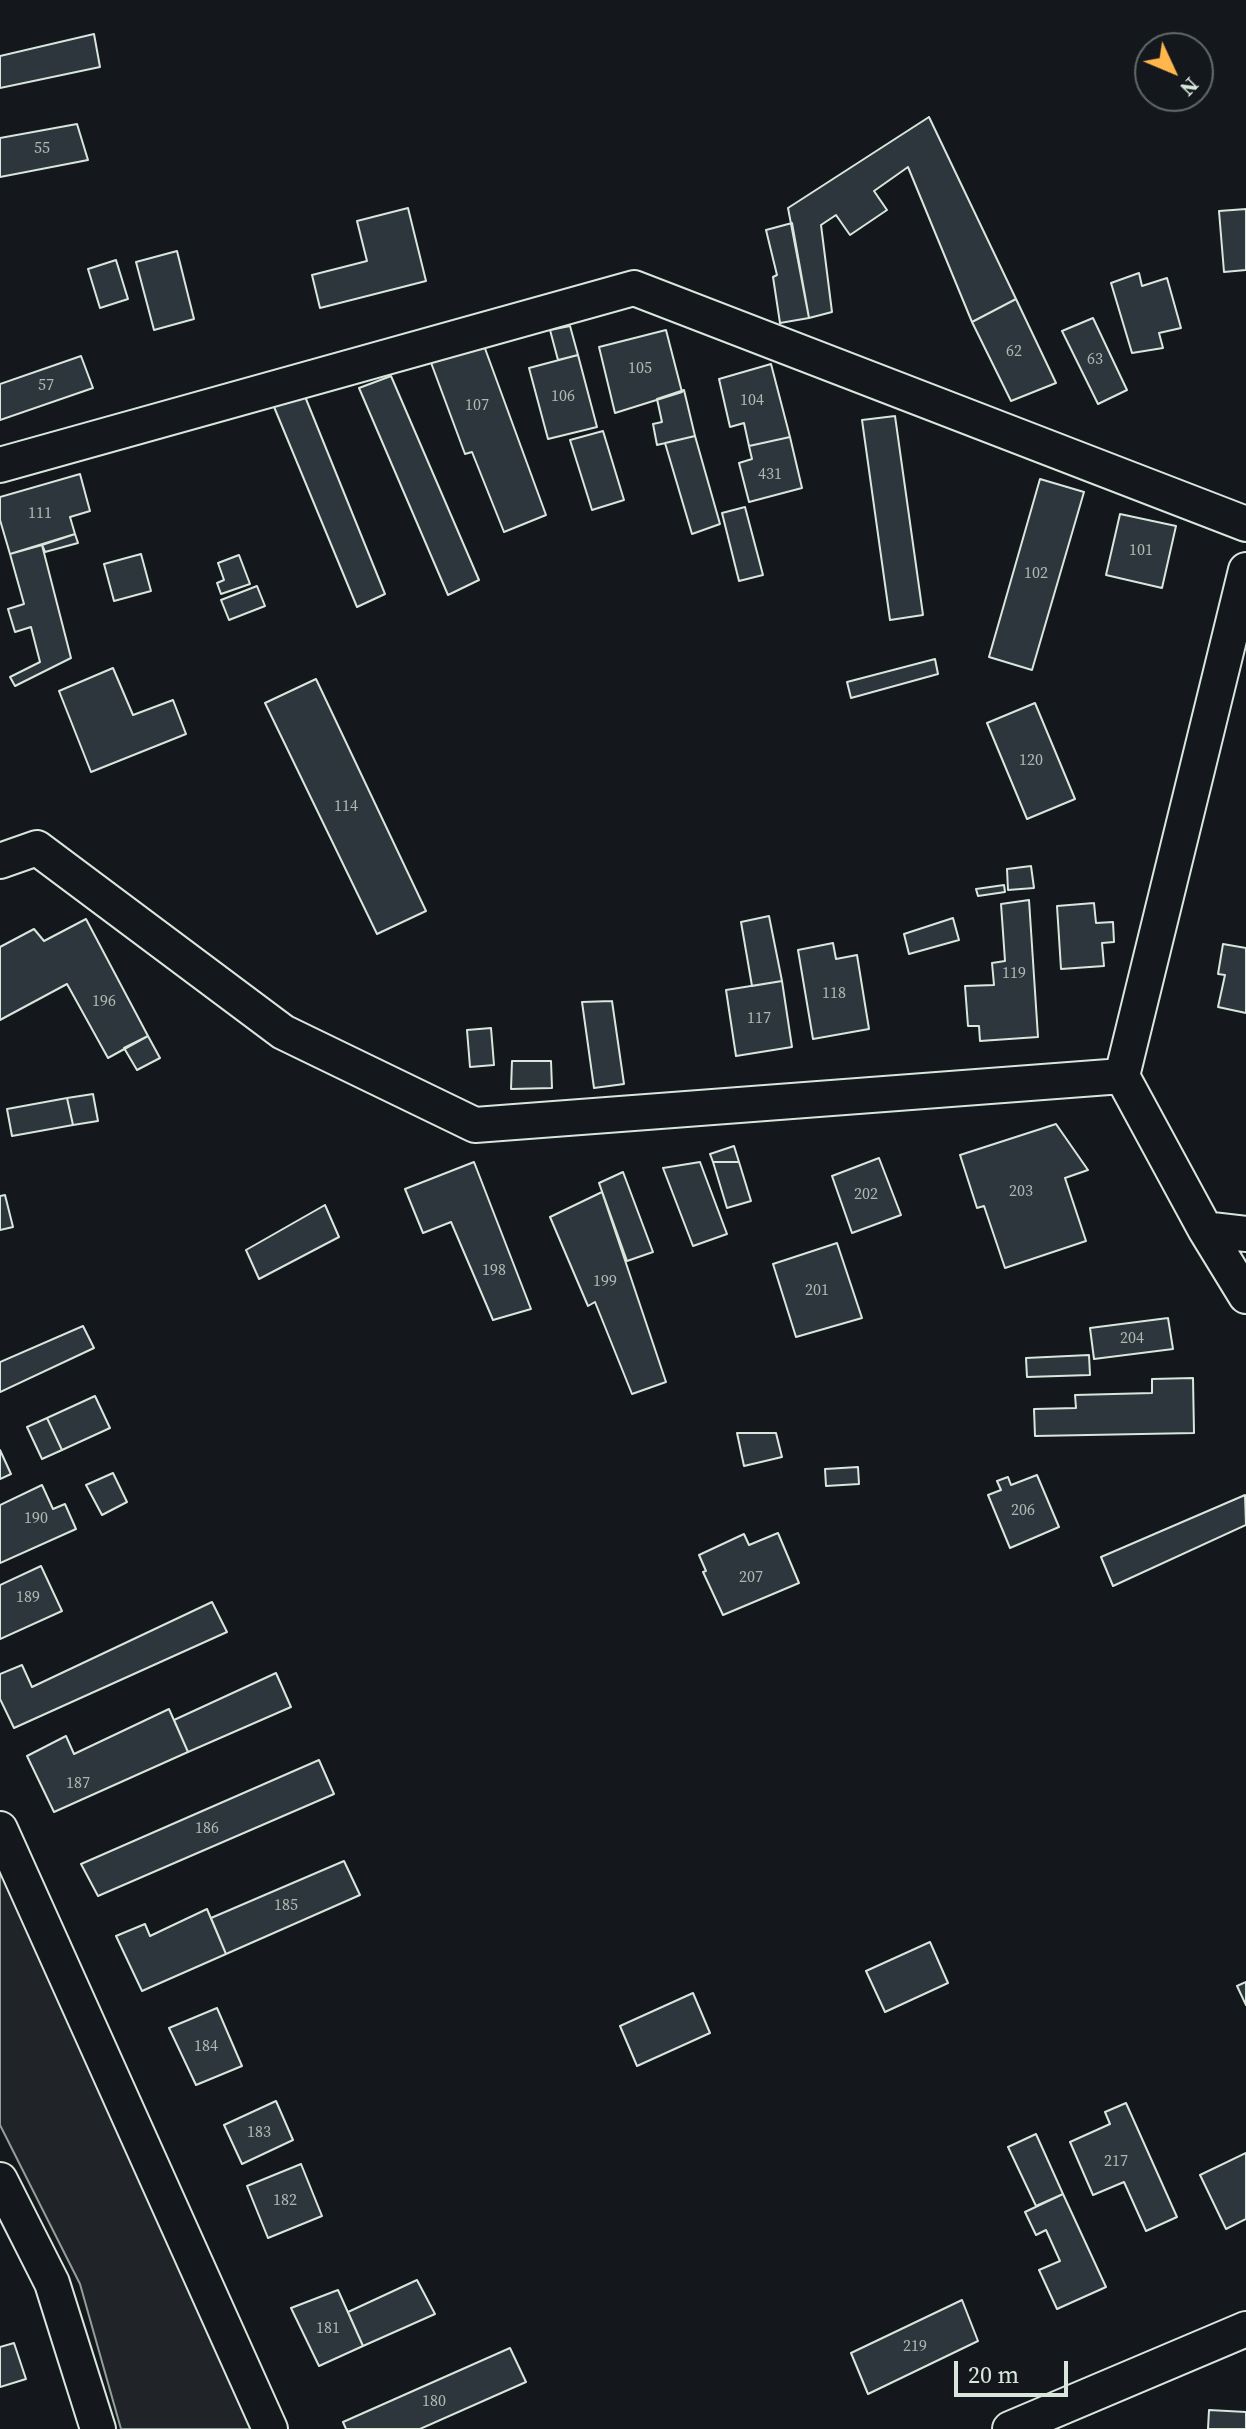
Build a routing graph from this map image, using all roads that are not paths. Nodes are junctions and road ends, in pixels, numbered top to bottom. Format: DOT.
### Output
graph roads {
  1 [pos="0,465"];
  2 [pos="1246,524"];
  3 [pos="1246,570"];
  4 [pos="0,861"];
  5 [pos="1122,1076"];
  6 [pos="1205,1229"];
  7 [pos="1246,1234"];
  8 [pos="1246,1296"];
  9 [pos="0,1829"];
  10 [pos="0,2180"];
  11 [pos="1246,2329"];
  12 [pos="98,2429"];
  13 [pos="270,2429"];
  14 [pos="1010,2429"];
  1 -- 2 [label="street"];
  3 -- 5 [label="street"];
  4 -- 5 [label="street"];
  5 -- 6 [label="street"];
  6 -- 7 [label="street"];
  6 -- 8 [label="street"];
  9 -- 13 [label="street"];
  10 -- 12 [label="street"];
  11 -- 14 [label="street"];
}
